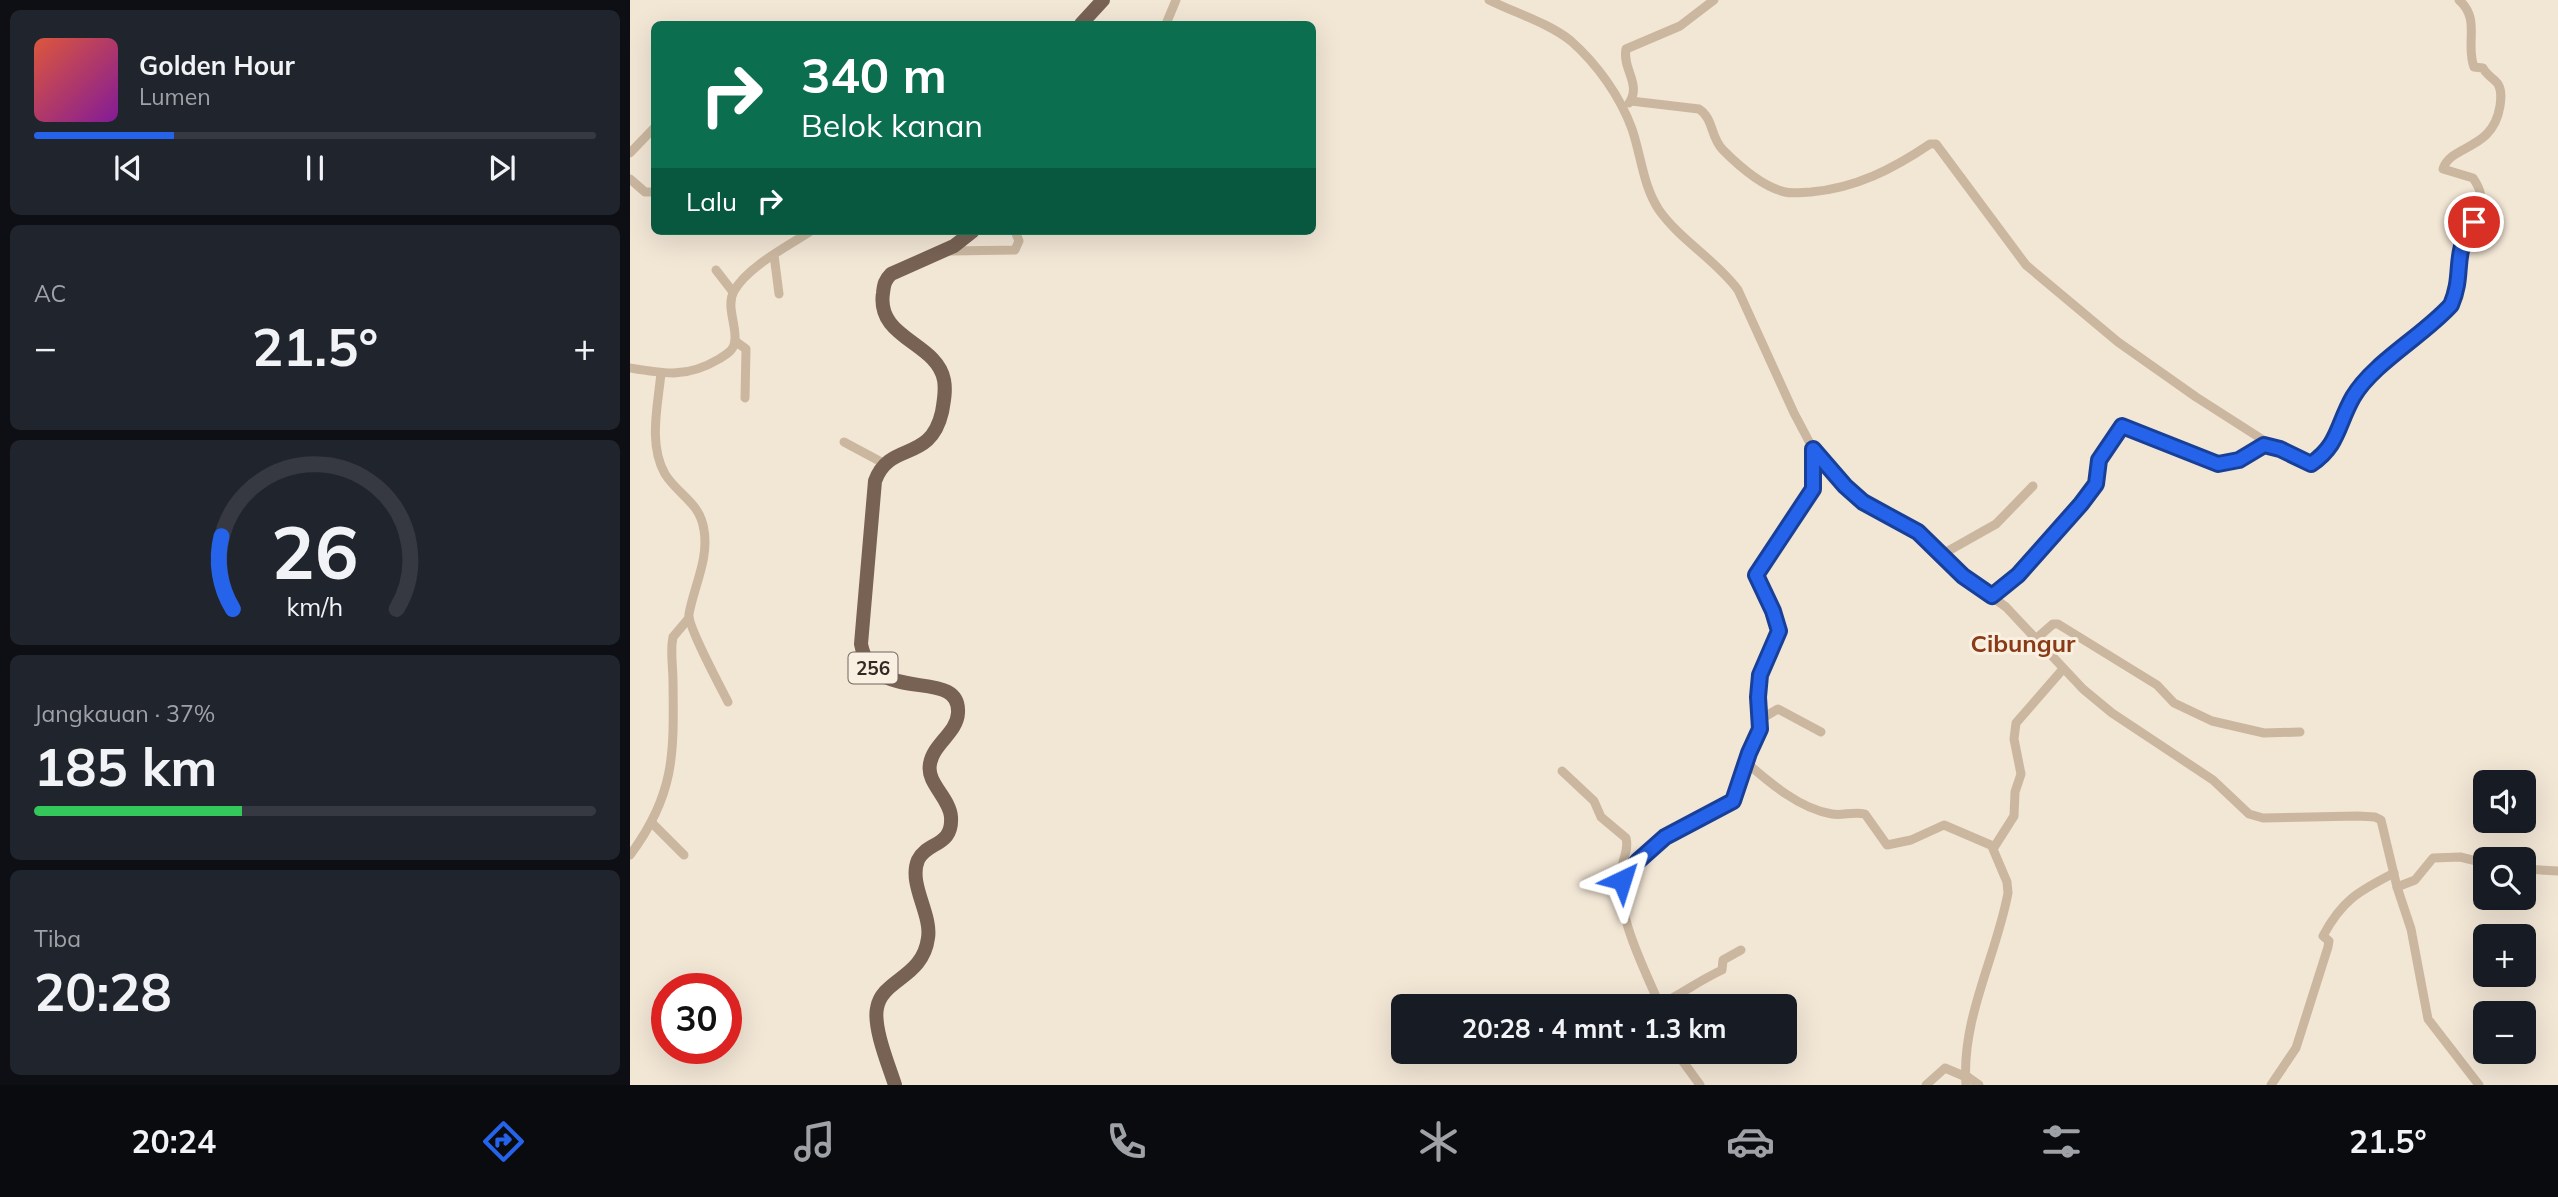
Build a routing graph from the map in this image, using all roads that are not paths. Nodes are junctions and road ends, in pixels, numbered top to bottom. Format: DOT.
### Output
graph roads {
  1 [pos="1102,0"];
  2 [pos="1176,0"];
  3 [pos="1489,0"];
  4 [pos="1714,0"];
  5 [pos="2459,0"];
  6 [pos="1084,21"];
  7 [pos="1167,21"];
  8 [pos="1631,101"];
  9 [pos="1624,110"];
  10 [pos="651,131"];
  11 [pos="630,153"];
  12 [pos="630,178"];
  13 [pos="651,192"];
  14 [pos="805,235"];
  15 [pos="969,235"];
  16 [pos="1017,235"];
  17 [pos="942,251"];
  18 [pos="774,255"];
  19 [pos="716,270"];
  20 [pos="733,292"];
  21 [pos="779,294"];
  22 [pos="735,341"];
  23 [pos="630,368"];
  24 [pos="661,373"];
  25 [pos="745,398"];
  26 [pos="844,442"];
  27 [pos="2273,446"];
  28 [pos="1813,449"];
  29 [pos="885,464"];
  30 [pos="2033,486"];
  31 [pos="1941,555"];
  32 [pos="1992,596"];
  33 [pos="689,618"];
  34 [pos="2037,638"];
  35 [pos="2063,669"];
  36 [pos="728,702"];
  37 [pos="1761,719"];
  38 [pos="1821,732"];
  39 [pos="2301,732"];
  40 [pos="1747,763"];
  41 [pos="1562,771"];
  42 [pos="652,823"];
  43 [pos="1993,846"];
  44 [pos="630,855"];
  45 [pos="684,855"];
  46 [pos="2473,860"];
  47 [pos="2536,870"];
  48 [pos="2558,871"];
  49 [pos="2394,873"];
  50 [pos="1623,878"];
  51 [pos="2397,887"];
  52 [pos="1741,950"];
  53 [pos="1654,994"];
  54 [pos="1681,994"];
  55 [pos="1685,1064"];
  56 [pos="1966,1079"];
  57 [pos="895,1085"];
  58 [pos="1700,1085"];
  59 [pos="1926,1085"];
  60 [pos="1979,1085"];
  61 [pos="2271,1085"];
  62 [pos="2479,1085"];
  1 -- 6 [label="main road"];
  2 -- 7 [label="street"];
  3 -- 9 [label="street"];
  4 -- 8 [label="street"];
  5 -- 27 [label="street"];
  8 -- 9 [label="street"];
  8 -- 27 [label="street"];
  9 -- 28 [label="street"];
  10 -- 11 [label="street"];
  12 -- 13 [label="street"];
  14 -- 18 [label="street"];
  15 -- 17 [label="main road"];
  16 -- 17 [label="street"];
  17 -- 29 [label="main road"];
  18 -- 20 [label="street"];
  18 -- 21 [label="street"];
  19 -- 20 [label="street"];
  20 -- 22 [label="street"];
  22 -- 24 [label="street"];
  22 -- 25 [label="street"];
  23 -- 24 [label="street"];
  24 -- 33 [label="street"];
  26 -- 29 [label="street"];
  27 -- 32 [label="street"];
  28 -- 31 [label="street"];
  28 -- 37 [label="street"];
  29 -- 57 [label="main road, 256"];
  30 -- 31 [label="street"];
  31 -- 32 [label="street"];
  32 -- 34 [label="street"];
  33 -- 36 [label="street"];
  33 -- 42 [label="street"];
  34 -- 35 [label="street"];
  34 -- 39 [label="street"];
  35 -- 43 [label="street"];
  35 -- 49 [label="street"];
  37 -- 38 [label="street"];
  37 -- 40 [label="street"];
  40 -- 43 [label="street"];
  40 -- 50 [label="street"];
  41 -- 50 [label="street"];
  42 -- 44 [label="street"];
  42 -- 45 [label="street"];
  43 -- 56 [label="street"];
  46 -- 51 [label="street"];
  47 -- 48 [label="street"];
  49 -- 51 [label="street"];
  49 -- 61 [label="street"];
  50 -- 53 [label="street"];
  51 -- 62 [label="street"];
  52 -- 54 [label="street"];
  55 -- 58 [label="street"];
  56 -- 59 [label="street"];
  56 -- 60 [label="street"];
}
